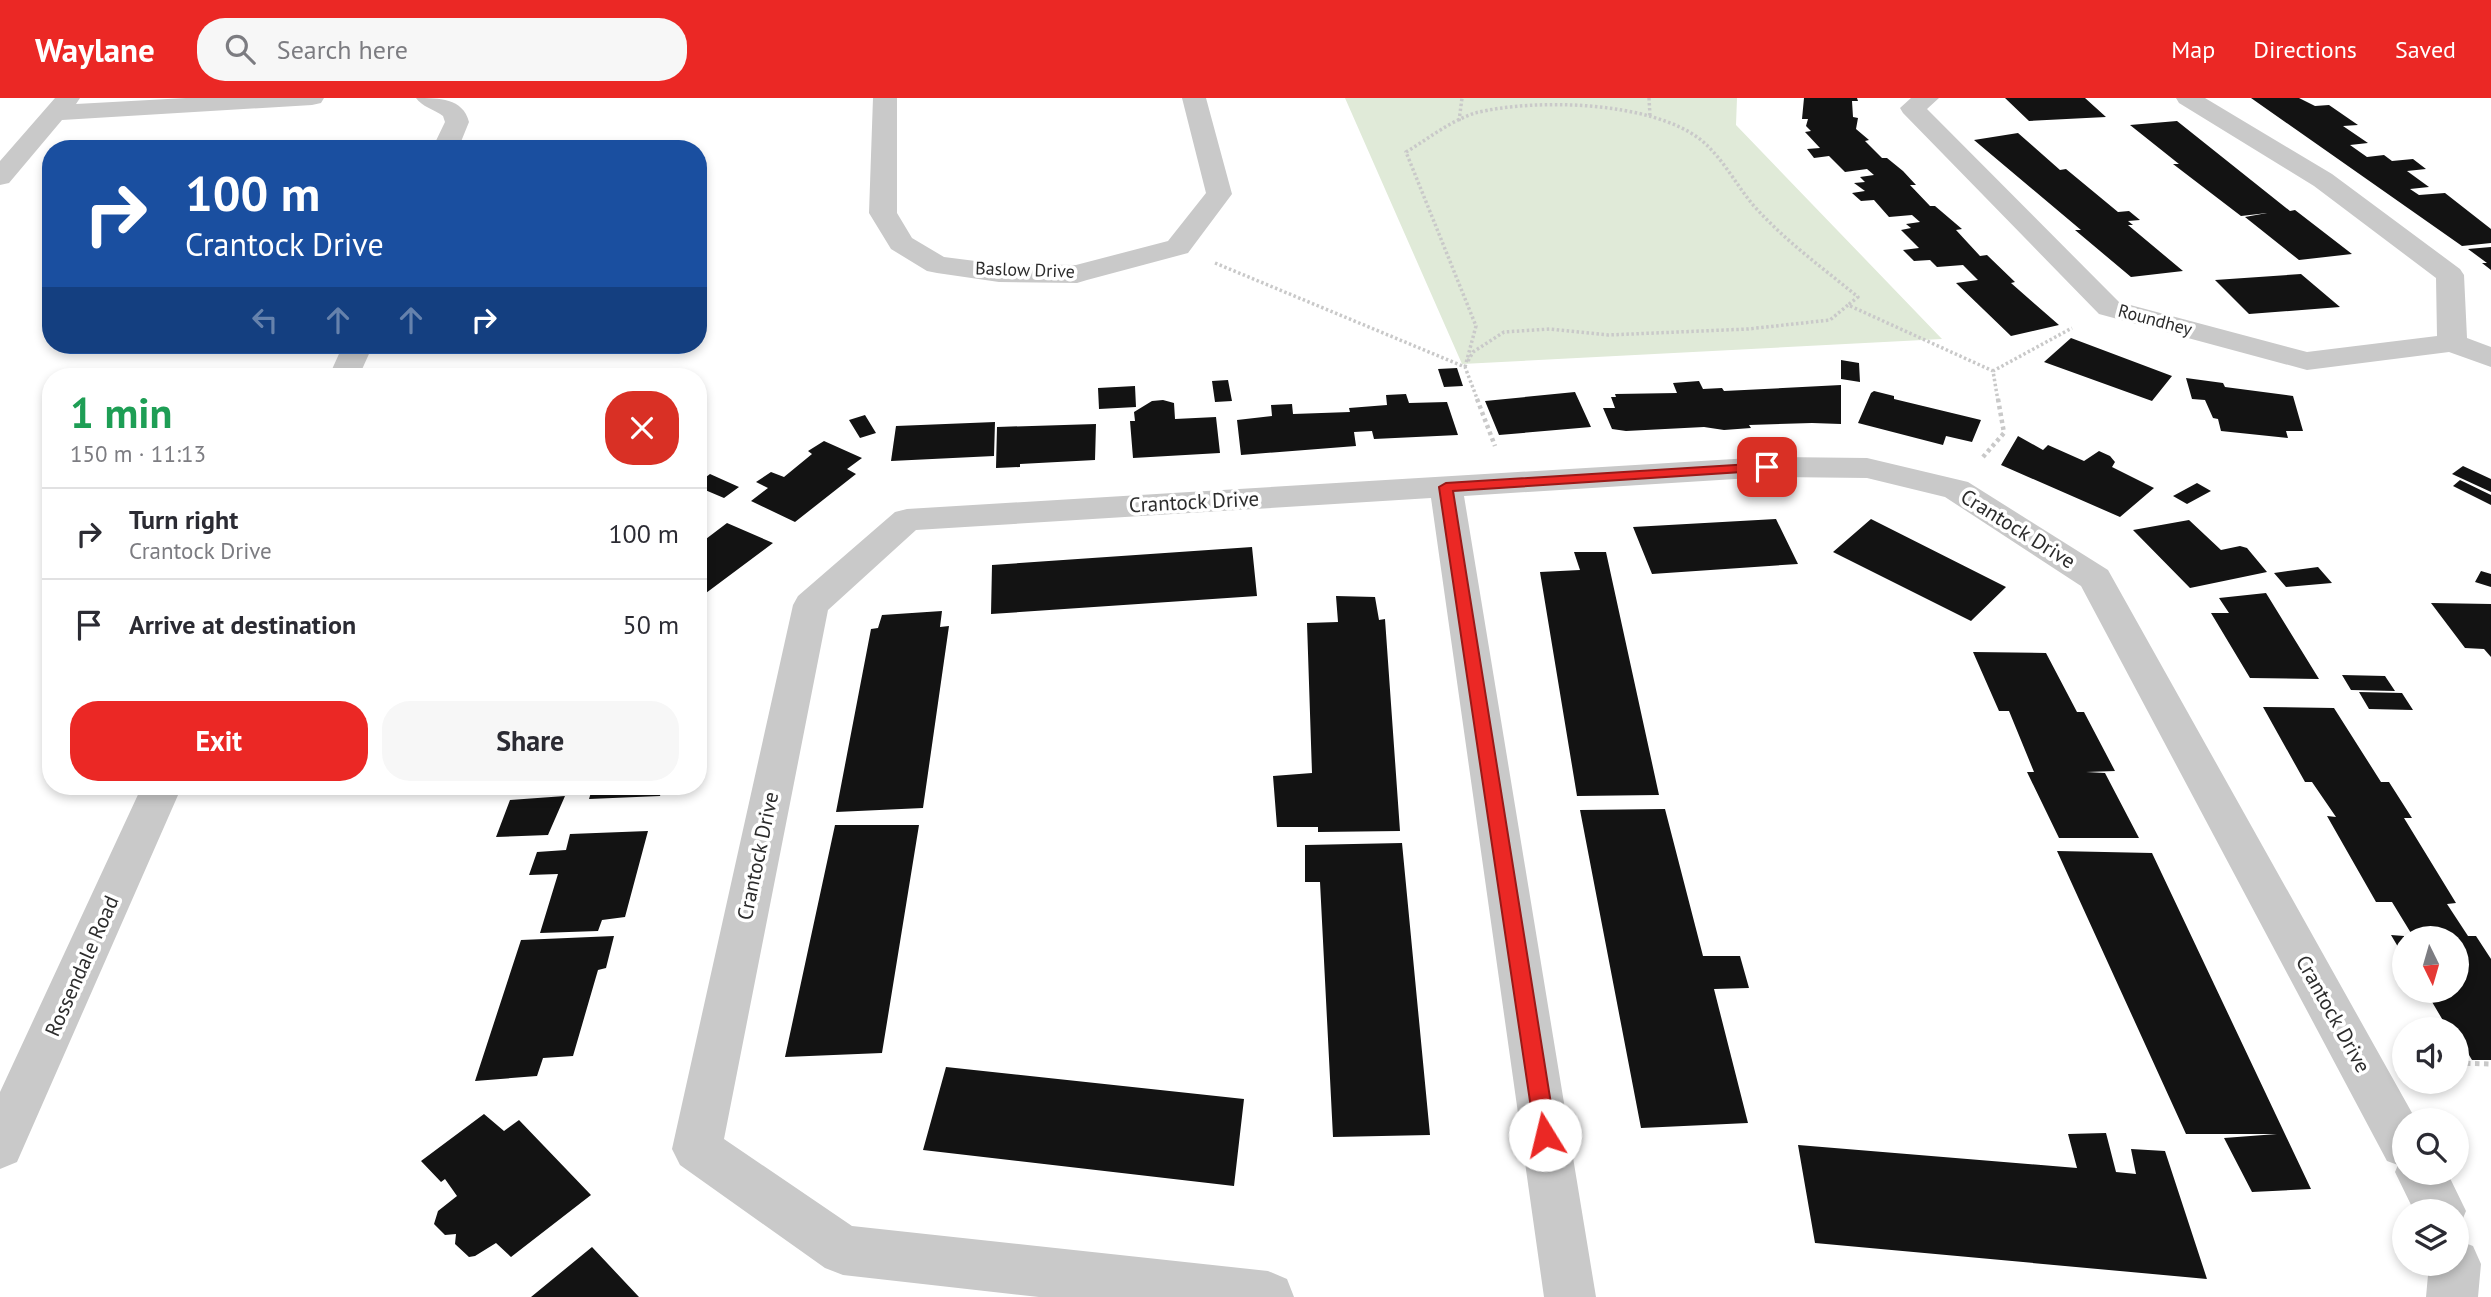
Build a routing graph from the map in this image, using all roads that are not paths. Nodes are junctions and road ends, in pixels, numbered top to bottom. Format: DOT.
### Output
graph roads {
  1 [pos="312,98"];
  2 [pos="428,98"];
  3 [pos="885,98"];
  4 [pos="1194,98"];
  5 [pos="1927,98"];
  6 [pos="2188,98"];
  7 [pos="61,106"];
  8 [pos="449,140"];
  9 [pos="0,177"];
  10 [pos="2452,343"];
  11 [pos="2491,358"];
  12 [pos="1446,487"];
  13 [pos="158,795"];
  14 [pos="2392,1123"];
  15 [pos="0,1146"];
  16 [pos="2454,1276"];
  17 [pos="1268,1297"];
  18 [pos="1570,1297"];
  19 [pos="2452,1297"];
  1 -- 7 [label="street"];
  2 -- 8 [label="street"];
  3 -- 4 [label="street, Baslow Drive"];
  5 -- 10 [label="street, Roundhey"];
  6 -- 10 [label="street"];
  7 -- 9 [label="street"];
  10 -- 11 [label="street, Roundhey"];
  12 -- 14 [label="street, Crantock Drive"];
  12 -- 17 [label="street, Crantock Drive"];
  12 -- 18 [label="street"];
  13 -- 15 [label="street, Rossendale Road"];
  16 -- 19 [label="street"];
}
